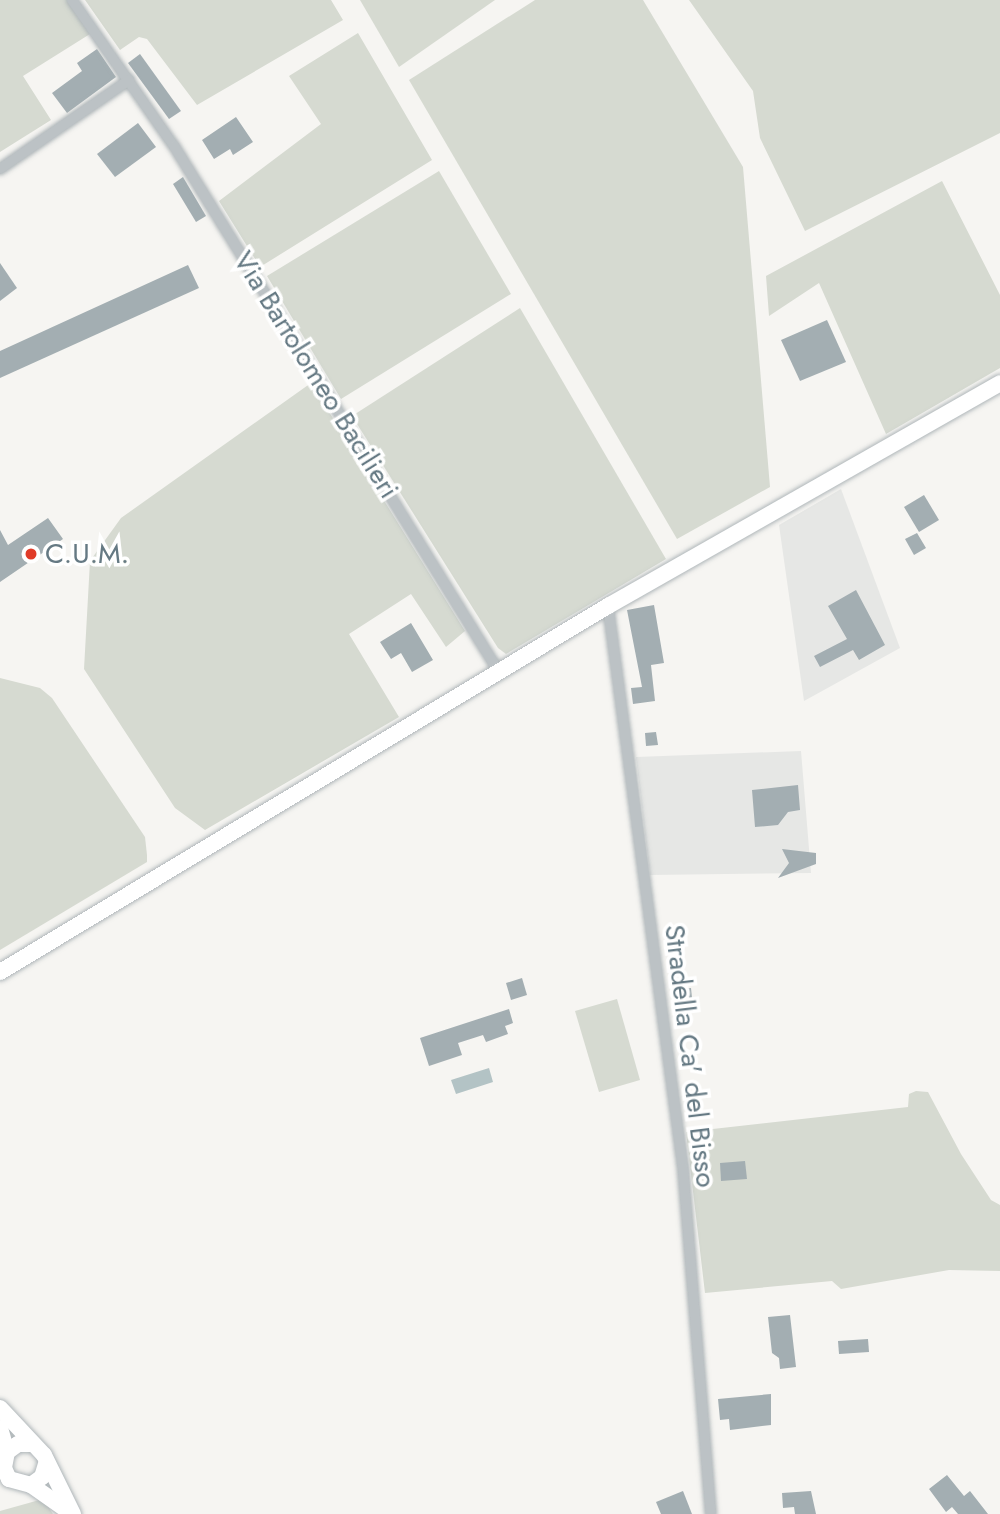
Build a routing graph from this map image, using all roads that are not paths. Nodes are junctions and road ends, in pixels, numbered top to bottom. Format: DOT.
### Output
graph roads {
  1 [pos="72,0"];
  2 [pos="129,80"];
  3 [pos="0,169"];
  4 [pos="1000,383"];
  5 [pos="608,606"];
  6 [pos="499,672"];
  7 [pos="0,972"];
  8 [pos="0,1408"];
  9 [pos="0,1428"];
  10 [pos="31,1444"];
  11 [pos="7,1452"];
  12 [pos="46,1464"];
  13 [pos="4,1479"];
  14 [pos="31,1485"];
  15 [pos="710,1514"];
  1 -- 2 [label="street, Via Bartolomeo Bacilieri"];
  2 -- 3 [label="street"];
  2 -- 6 [label="street, Via Bartolomeo Bacilieri"];
  4 -- 5 [label="street"];
  5 -- 6 [label="street"];
  5 -- 15 [label="street, Stradella Ca' del Bisso"];
  6 -- 7 [label="street"];
  8 -- 10 [label="street"];
  9 -- 11 [label="street"];
  10 -- 11 [label="street"];
  10 -- 12 [label="street"];
  11 -- 13 [label="street"];
  12 -- 14 [label="street"];
  12 -- 14 [label="street"];
  13 -- 14 [label="street"];
}
